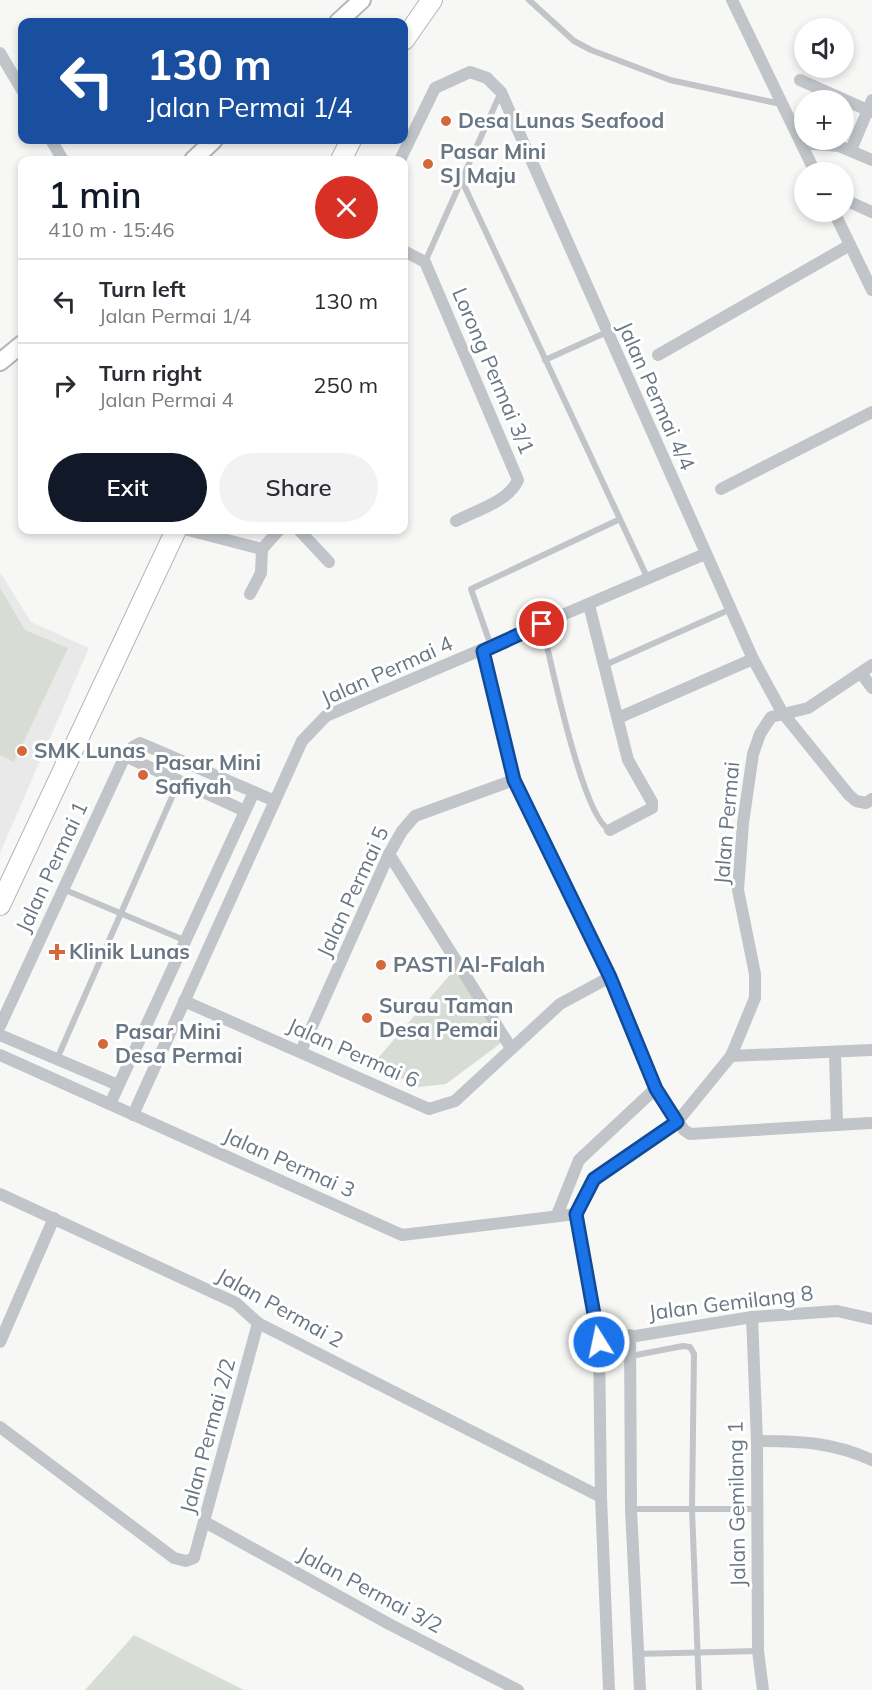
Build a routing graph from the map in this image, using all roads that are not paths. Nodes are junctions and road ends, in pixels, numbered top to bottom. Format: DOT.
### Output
graph roads {
  1 [pos="362,0"];
  2 [pos="432,0"];
  3 [pos="529,0"];
  4 [pos="732,0"];
  5 [pos="342,18"];
  6 [pos="408,34"];
  7 [pos="0,53"];
  8 [pos="800,80"];
  9 [pos="18,83"];
  10 [pos="501,92"];
  11 [pos="782,104"];
  12 [pos="871,107"];
  13 [pos="794,129"];
  14 [pos="210,144"];
  15 [pos="408,144"];
  16 [pos="854,144"];
  17 [pos="851,150"];
  18 [pos="197,156"];
  19 [pos="872,160"];
  20 [pos="462,181"];
  21 [pos="854,205"];
  22 [pos="872,212"];
  23 [pos="839,222"];
  24 [pos="850,245"];
  25 [pos="408,253"];
  26 [pos="425,262"];
  27 [pos="871,286"];
  28 [pos="607,332"];
  29 [pos="18,347"];
  30 [pos="658,355"];
  31 [pos="545,360"];
  32 [pos="0,362"];
  33 [pos="872,412"];
  34 [pos="721,489"];
  35 [pos="456,520"];
  36 [pos="618,520"];
  37 [pos="174,534"];
  38 [pos="204,534"];
  39 [pos="275,534"];
  40 [pos="303,534"];
  41 [pos="262,549"];
  42 [pos="705,554"];
  43 [pos="329,562"];
  44 [pos="648,580"];
  45 [pos="250,594"];
  46 [pos="589,605"];
  47 [pos="732,609"];
  48 [pos="542,624"];
  49 [pos="487,649"];
  50 [pos="753,659"];
  51 [pos="605,665"];
  52 [pos="872,665"];
  53 [pos="861,673"];
  54 [pos="872,688"];
  55 [pos="782,712"];
  56 [pos="618,718"];
  57 [pos="126,756"];
  58 [pos="514,780"];
  59 [pos="179,781"];
  60 [pos="254,792"];
  61 [pos="872,799"];
  62 [pos="275,801"];
  63 [pos="245,811"];
  64 [pos="610,830"];
  65 [pos="388,854"];
  66 [pos="63,889"];
  67 [pos="1,902"];
  68 [pos="122,912"];
  69 [pos="184,940"];
  70 [pos="610,977"];
  71 [pos="184,1001"];
  72 [pos="0,1026"];
  73 [pos="0,1035"];
  74 [pos="511,1048"];
  75 [pos="872,1050"];
  76 [pos="302,1051"];
  77 [pos="835,1053"];
  78 [pos="0,1055"];
  79 [pos="731,1056"];
  80 [pos="57,1059"];
  81 [pos="118,1085"];
  82 [pos="656,1089"];
  83 [pos="110,1104"];
  84 [pos="133,1115"];
  85 [pos="677,1122"];
  86 [pos="870,1123"];
  87 [pos="837,1125"];
  88 [pos="0,1194"];
  89 [pos="576,1214"];
  90 [pos="557,1215"];
  91 [pos="54,1218"];
  92 [pos="752,1317"];
  93 [pos="872,1319"];
  94 [pos="258,1323"];
  95 [pos="630,1335"];
  96 [pos="0,1342"];
  97 [pos="599,1342"];
  98 [pos="630,1356"];
  99 [pos="0,1427"];
  100 [pos="757,1441"];
  101 [pos="872,1460"];
  102 [pos="601,1497"];
  103 [pos="631,1509"];
  104 [pos="692,1509"];
  105 [pos="758,1509"];
  106 [pos="206,1522"];
  107 [pos="758,1651"];
  108 [pos="696,1652"];
  109 [pos="637,1654"];
  110 [pos="518,1690"];
  111 [pos="609,1690"];
  112 [pos="640,1690"];
  113 [pos="699,1690"];
  114 [pos="763,1690"];
  1 -- 5 [label="main road"];
  2 -- 6 [label="main road"];
  3 -- 11 [label="lane"];
  4 -- 11 [label="street"];
  7 -- 9 [label="street"];
  8 -- 12 [label="street"];
  10 -- 15 [label="street"];
  10 -- 20 [label="lane"];
  10 -- 28 [label="street, Jalan Permai 4/4"];
  11 -- 13 [label="street"];
  12 -- 16 [label="street"];
  14 -- 18 [label="main road"];
  17 -- 19 [label="street"];
  20 -- 26 [label="lane"];
  20 -- 31 [label="lane"];
  21 -- 22 [label="street"];
  23 -- 24 [label="street"];
  24 -- 27 [label="street"];
  24 -- 30 [label="street"];
  25 -- 26 [label="street"];
  26 -- 35 [label="street, Lorong Permai 3/1"];
  28 -- 31 [label="lane"];
  28 -- 42 [label="street, Jalan Permai 4/4"];
  29 -- 32 [label="main road"];
  31 -- 36 [label="lane"];
  33 -- 34 [label="street"];
  36 -- 44 [label="lane"];
  36 -- 49 [label="lane"];
  37 -- 67 [label="main road"];
  38 -- 41 [label="street"];
  39 -- 41 [label="street"];
  40 -- 43 [label="street"];
  41 -- 45 [label="street"];
  42 -- 44 [label="street, Jalan Permai 4"];
  42 -- 47 [label="street, Jalan Permai 4/4"];
  44 -- 46 [label="street, Jalan Permai 4"];
  46 -- 48 [label="street, Jalan Permai 4"];
  46 -- 51 [label="street"];
  47 -- 50 [label="street, Jalan Permai 4/4"];
  47 -- 51 [label="lane"];
  48 -- 49 [label="street, Jalan Permai 4"];
  48 -- 64 [label="lane"];
  49 -- 58 [label="street"];
  49 -- 62 [label="street, Jalan Permai 4"];
  50 -- 55 [label="street, Jalan Permai 4/4"];
  50 -- 56 [label="street"];
  51 -- 56 [label="street"];
  52 -- 53 [label="street"];
  53 -- 54 [label="street"];
  53 -- 55 [label="street"];
  55 -- 61 [label="street, Jalan Permai 4/4"];
  55 -- 79 [label="street, Jalan Permai"];
  56 -- 64 [label="street"];
  57 -- 59 [label="street"];
  57 -- 60 [label="street"];
  57 -- 66 [label="street, Jalan Permai 1"];
  58 -- 65 [label="street, Jalan Permai 5"];
  58 -- 70 [label="street"];
  59 -- 63 [label="street"];
  59 -- 68 [label="lane"];
  60 -- 62 [label="street"];
  60 -- 63 [label="street"];
  62 -- 71 [label="street, Jalan Permai 4"];
  63 -- 69 [label="street"];
  65 -- 74 [label="street"];
  65 -- 76 [label="street, Jalan Permai 5"];
  66 -- 68 [label="lane"];
  66 -- 72 [label="street, Jalan Permai 1"];
  68 -- 69 [label="lane"];
  68 -- 80 [label="lane"];
  69 -- 81 [label="street"];
  70 -- 74 [label="street, Jalan Permai 6"];
  70 -- 82 [label="street"];
  71 -- 76 [label="street, Jalan Permai 6"];
  71 -- 84 [label="street, Jalan Permai 4"];
  73 -- 80 [label="street"];
  74 -- 76 [label="street, Jalan Permai 6"];
  75 -- 77 [label="street"];
  77 -- 79 [label="street"];
  77 -- 87 [label="street"];
  78 -- 83 [label="street, Jalan Permai 3"];
  79 -- 85 [label="street, Jalan Permai"];
  80 -- 81 [label="street"];
  81 -- 83 [label="street"];
  82 -- 85 [label="street"];
  82 -- 90 [label="street"];
  83 -- 84 [label="street, Jalan Permai 3"];
  84 -- 90 [label="street, Jalan Permai 3"];
  85 -- 87 [label="street"];
  85 -- 89 [label="street, Jalan Permai"];
  86 -- 87 [label="street"];
  88 -- 91 [label="street, Jalan Permai 2"];
  89 -- 90 [label="street, Jalan Permai 3"];
  89 -- 97 [label="street"];
  91 -- 94 [label="street, Jalan Permai 2"];
  91 -- 96 [label="street"];
  92 -- 93 [label="street, Jalan Gemilang 8"];
  92 -- 95 [label="street, Jalan Gemilang 8"];
  92 -- 100 [label="street, Jalan Gemilang 1"];
  94 -- 102 [label="street, Jalan Permai 2"];
  94 -- 106 [label="street, Jalan Permai 2/2"];
  95 -- 97 [label="street, Jalan Gemilang 8"];
  95 -- 98 [label="street"];
  97 -- 102 [label="street"];
  98 -- 103 [label="street"];
  98 -- 104 [label="lane"];
  99 -- 106 [label="street, Jalan Permai 2/2"];
  100 -- 101 [label="street"];
  100 -- 105 [label="street, Jalan Gemilang 1"];
  102 -- 111 [label="street"];
  103 -- 104 [label="lane"];
  103 -- 109 [label="street"];
  104 -- 105 [label="lane"];
  104 -- 108 [label="lane"];
  105 -- 107 [label="street, Jalan Gemilang 1"];
  106 -- 110 [label="street, Jalan Permai 3/2"];
  107 -- 108 [label="lane"];
  107 -- 114 [label="street, Jalan Gemilang 1"];
  108 -- 109 [label="lane"];
  108 -- 113 [label="lane"];
  109 -- 112 [label="street"];
}
